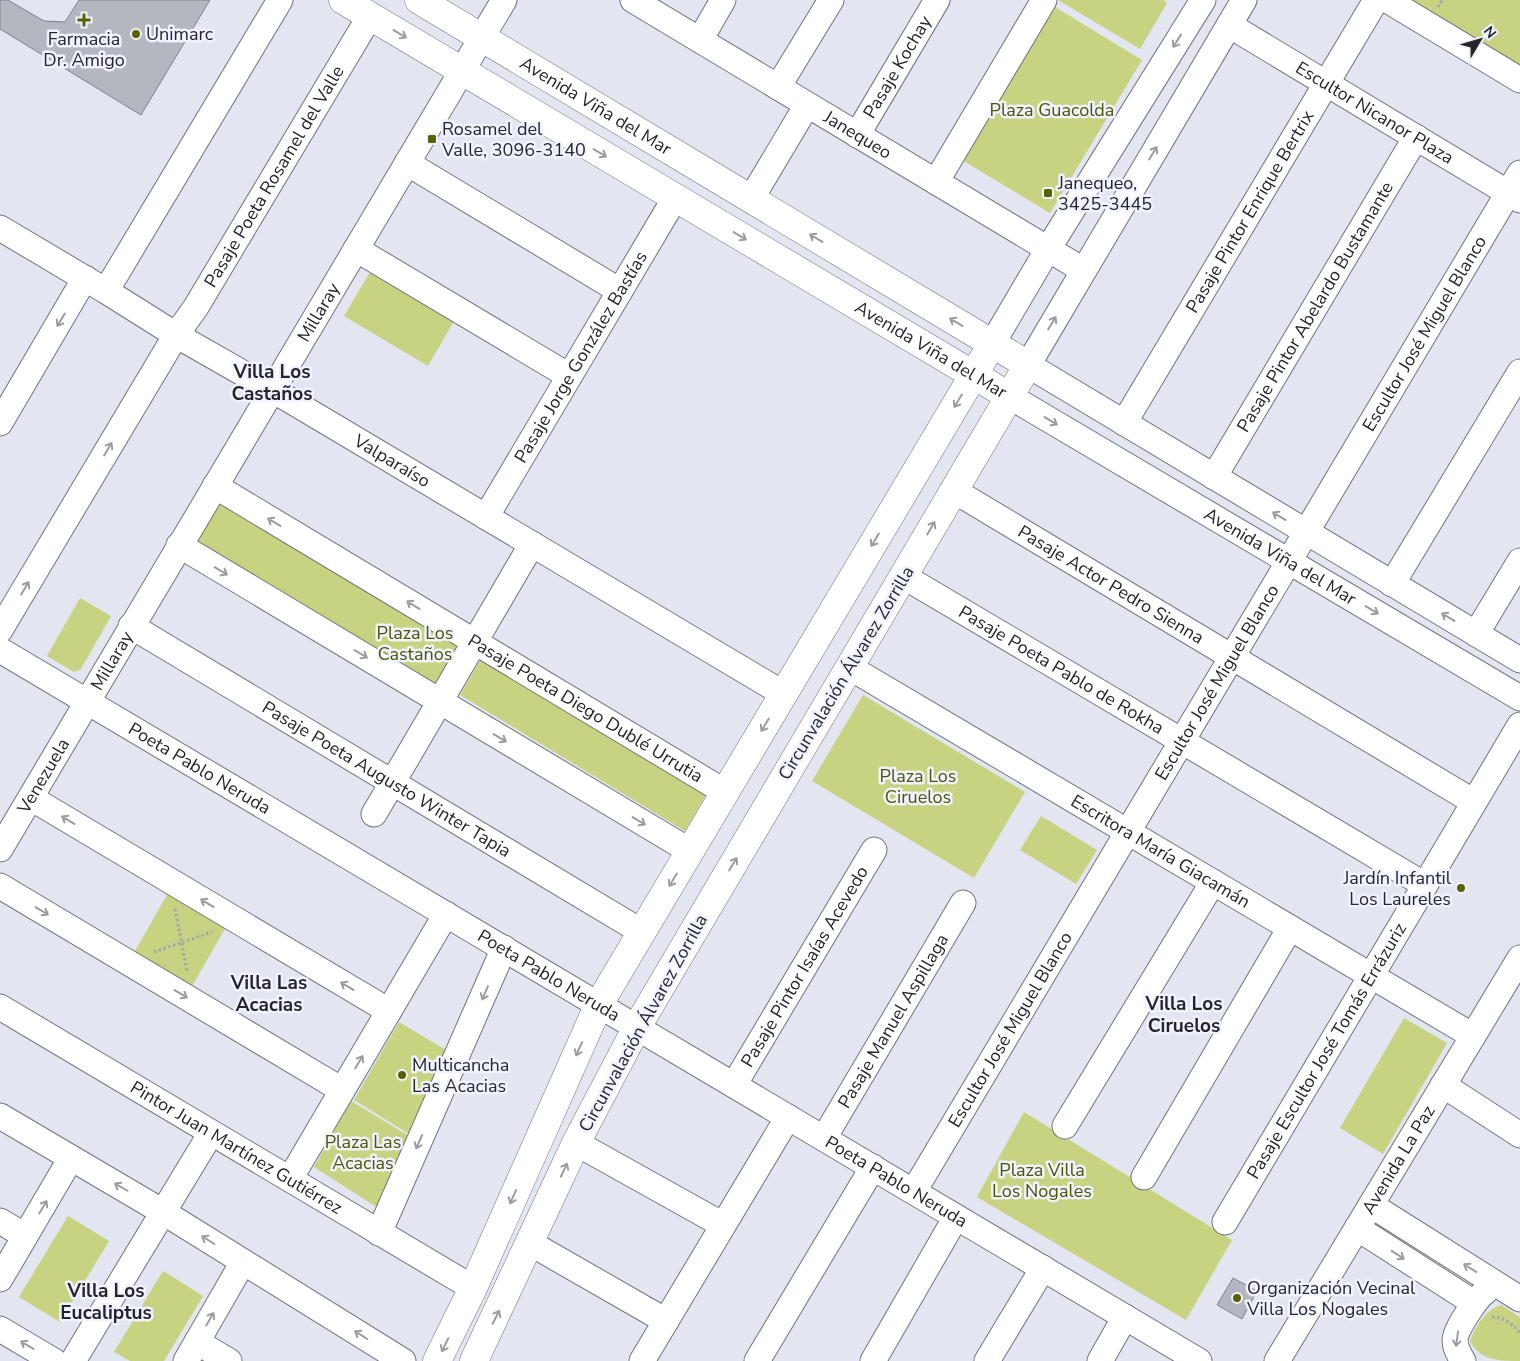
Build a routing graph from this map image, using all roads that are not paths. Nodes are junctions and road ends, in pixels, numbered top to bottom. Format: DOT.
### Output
graph roads {
  1 [pos="280,0"];
  2 [pos="343,0"];
  3 [pos="419,0"];
  4 [pos="504,0"];
  5 [pos="633,0"];
  6 [pos="724,0"];
  7 [pos="831,0"];
  8 [pos="937,0"];
  9 [pos="1044,0"];
  10 [pos="1203,0"];
  11 [pos="1244,0"];
  12 [pos="1376,0"];
  13 [pos="1387,0"];
  14 [pos="370,16"];
  15 [pos="1229,25"];
  16 [pos="481,37"];
  17 [pos="700,40"];
  18 [pos="462,71"];
  19 [pos="1520,80"];
  20 [pos="1326,83"];
  21 [pos="778,87"];
  22 [pos="807,105"];
  23 [pos="857,135"];
  24 [pos="1416,137"];
  25 [pos="407,163"];
  26 [pos="936,182"];
  27 [pos="1516,188"];
  28 [pos="675,198"];
  29 [pos="751,199"];
  30 [pos="1,230"];
  31 [pos="356,249"];
  32 [pos="1048,249"];
  33 [pos="1083,270"];
  34 [pos="96,285"];
  35 [pos="620,291"];
  36 [pos="176,335"];
  37 [pos="992,344"];
  38 [pos="1028,365"];
  39 [pos="1520,372"];
  40 [pos="974,375"];
  41 [pos="569,376"];
  42 [pos="272,389"];
  43 [pos="1009,396"];
  44 [pos="0,423"];
  45 [pos="1124,423"];
  46 [pos="1214,477"];
  47 [pos="215,486"];
  48 [pos="953,490"];
  49 [pos="486,517"];
  50 [pos="1306,532"];
  51 [pos="532,544"];
  52 [pos="180,545"];
  53 [pos="1289,561"];
  54 [pos="1520,561"];
  55 [pos="903,576"];
  56 [pos="1392,584"];
  57 [pos="131,626"];
  58 [pos="0,630"];
  59 [pos="1476,634"];
  60 [pos="475,642"];
  61 [pos="0,650"];
  62 [pos="1232,657"];
  63 [pos="1520,660"];
  64 [pos="849,667"];
  65 [pos="784,694"];
  66 [pos="1520,698"];
  67 [pos="87,702"];
  68 [pos="440,702"];
  69 [pos="1520,725"];
  70 [pos="1182,742"];
  71 [pos="392,783"];
  72 [pos="725,792"];
  73 [pos="31,798"];
  74 [pos="1474,802"];
  75 [pos="374,814"];
  76 [pos="1128,832"];
  77 [pos="0,849"];
  78 [pos="874,850"];
  79 [pos="690,851"];
  80 [pos="1213,882"];
  81 [pos="1425,885"];
  82 [pos="0,886"];
  83 [pos="963,903"];
  84 [pos="446,914"];
  85 [pos="1290,928"];
  86 [pos="642,932"];
  87 [pos="504,948"];
  88 [pos="1518,965"];
  89 [pos="1371,976"];
  90 [pos="599,1004"];
  91 [pos="0,1008"];
  92 [pos="389,1011"];
  93 [pos="637,1027"];
  94 [pos="1473,1036"];
  95 [pos="734,1085"];
  96 [pos="1443,1085"];
  97 [pos="342,1090"];
  98 [pos="0,1116"];
  99 [pos="788,1117"];
  100 [pos="1065,1126"];
  101 [pos="211,1132"];
  102 [pos="1520,1135"];
  103 [pos="824,1138"];
  104 [pos="576,1143"];
  105 [pos="71,1158"];
  106 [pos="872,1167"];
  107 [pos="1144,1177"];
  108 [pos="290,1179"];
  109 [pos="914,1192"];
  110 [pos="1370,1206"];
  111 [pos="163,1212"];
  112 [pos="956,1217"];
  113 [pos="0,1222"];
  114 [pos="1225,1222"];
  115 [pos="723,1225"];
  116 [pos="1357,1228"];
  117 [pos="379,1233"];
  118 [pos="25,1236"];
  119 [pos="530,1243"];
  120 [pos="242,1262"];
  121 [pos="1043,1268"];
  122 [pos="0,1279"];
  123 [pos="473,1288"];
  124 [pos="1516,1297"];
  125 [pos="1472,1308"];
  126 [pos="1125,1317"];
  127 [pos="666,1321"];
  128 [pos="0,1329"];
  129 [pos="192,1351"];
  130 [pos="54,1361"];
  131 [pos="73,1361"];
  132 [pos="229,1361"];
  133 [pos="403,1361"];
  134 [pos="437,1361"];
  135 [pos="474,1361"];
  136 [pos="642,1361"];
  137 [pos="757,1361"];
  138 [pos="873,1361"];
  139 [pos="987,1361"];
  140 [pos="1100,1361"];
  141 [pos="1199,1361"];
  142 [pos="1277,1361"];
  143 [pos="1463,1361"];
  1 -- 34 [label="street"];
  2 -- 14 [label="main road, Avenida Viña del Mar"];
  3 -- 16 [label="main road, Avenida Viña del Mar"];
  4 -- 16 [label="street, Millaray"];
  5 -- 17 [label="street, Janequeo"];
  6 -- 17 [label="street"];
  7 -- 21 [label="street"];
  8 -- 23 [label="street, Pasaje Kochay"];
  9 -- 26 [label="street"];
  10 -- 32 [label="street, Circunvalación Álvarez Zorrilla, one-way"];
  11 -- 15 [label="street, Circunvalación Álvarez Zorrilla"];
  12 -- 20 [label="street, Pasaje Pintor Enrique Bertrix"];
  13 -- 19 [label="street"];
  14 -- 18 [label="main road, Avenida Viña del Mar, one-way"];
  14 -- 36 [label="street, Pasaje Poeta Rosamel del Valle"];
  15 -- 20 [label="street, Escultor Nicanor Plaza"];
  33 -- 15 [label="street, Circunvalación Álvarez Zorrilla, one-way"];
  16 -- 18 [label="street, Millaray"];
  16 -- 29 [label="main road, Avenida Viña del Mar"];
  17 -- 21 [label="street, Janequeo"];
  18 -- 25 [label="street, Millaray"];
  18 -- 28 [label="main road, Avenida Viña del Mar, one-way"];
  20 -- 24 [label="street, Escultor Nicanor Plaza"];
  20 -- 45 [label="street, Pasaje Pintor Enrique Bertrix"];
  21 -- 22 [label="street, Janequeo"];
  22 -- 23 [label="street, Janequeo"];
  22 -- 29 [label="street"];
  23 -- 26 [label="street, Janequeo"];
  24 -- 27 [label="street, Escultor Nicanor Plaza"];
  24 -- 46 [label="street, Pasaje Pintor Abelardo Bustamante"];
  25 -- 31 [label="street, Millaray"];
  25 -- 35 [label="street"];
  26 -- 32 [label="street, Janequeo"];
  27 -- 50 [label="street, Escultor José Miguel Blanco"];
  28 -- 35 [label="street, Pasaje Jorge González Bastías"];
  28 -- 40 [label="main road, Avenida Viña del Mar, one-way"];
  37 -- 29 [label="main road, Avenida Viña del Mar, one-way"];
  30 -- 34 [label="street, Valparaíso"];
  31 -- 41 [label="street"];
  31 -- 42 [label="street, Millaray"];
  32 -- 33 [label="street, Janequeo"];
  32 -- 37 [label="street, Circunvalación Álvarez Zorrilla"];
  38 -- 33 [label="street, Circunvalación Álvarez Zorrilla, one-way"];
  34 -- 36 [label="street, Valparaíso"];
  34 -- 44 [label="street, one-way"];
  35 -- 41 [label="street, Pasaje Jorge González Bastías"];
  36 -- 42 [label="street, Valparaíso"];
  58 -- 36 [label="street, Pasaje Poeta Rosamel del Valle, one-way"];
  37 -- 38 [label="main road, Avenida Viña del Mar"];
  37 -- 40 [label="main road, Circunvalación Álvarez Zorrilla"];
  38 -- 43 [label="main road, Circunvalación Álvarez Zorrilla"];
  38 -- 45 [label="street, Avenida Viña del Mar"];
  39 -- 56 [label="street"];
  40 -- 43 [label="main road, Avenida Viña del Mar"];
  40 -- 65 [label="main road, Circunvalación Álvarez Zorrilla, one-way"];
  41 -- 49 [label="street, Pasaje Jorge González Bastías"];
  42 -- 47 [label="street, Millaray"];
  42 -- 49 [label="street, Valparaíso"];
  43 -- 48 [label="main road, Circunvalación Álvarez Zorrilla"];
  43 -- 53 [label="street, Avenida Viña del Mar, one-way"];
  45 -- 46 [label="street, Avenida Viña del Mar"];
  50 -- 46 [label="street, Avenida Viña del Mar, one-way"];
  47 -- 52 [label="street, Millaray"];
  60 -- 47 [label="street, Pasaje Poeta Diego Dublé Urrutia, one-way"];
  55 -- 48 [label="main road, Circunvalación Álvarez Zorrilla, one-way"];
  48 -- 62 [label="street, Pasaje Actor Pedro Sienna"];
  49 -- 51 [label="street, Valparaíso"];
  50 -- 53 [label="street, Escultor José Miguel Blanco"];
  50 -- 56 [label="street, Avenida Viña del Mar"];
  51 -- 60 [label="street"];
  51 -- 65 [label="street, Valparaíso"];
  52 -- 57 [label="street, Millaray"];
  52 -- 68 [label="street, one-way"];
  53 -- 62 [label="street, Escultor José Miguel Blanco"];
  53 -- 66 [label="street, Avenida Viña del Mar, one-way"];
  54 -- 59 [label="street"];
  55 -- 64 [label="main road, Circunvalación Álvarez Zorrilla"];
  55 -- 70 [label="street, Pasaje Poeta Pablo de Rokha"];
  59 -- 56 [label="street, Avenida Viña del Mar, one-way"];
  57 -- 67 [label="street, Millaray"];
  57 -- 71 [label="street, Pasaje Poeta Augusto Winter Tapia"];
  59 -- 63 [label="street, Avenida Viña del Mar"];
  60 -- 68 [label="street"];
  60 -- 72 [label="street, Pasaje Poeta Diego Dublé Urrutia"];
  61 -- 67 [label="street, Poeta Pablo Neruda"];
  62 -- 70 [label="street, Escultor José Miguel Blanco"];
  62 -- 74 [label="street, Pasaje Actor Pedro Sienna"];
  64 -- 76 [label="street, Escritora María Giacamán"];
  93 -- 64 [label="main road, Circunvalación Álvarez Zorrilla, one-way"];
  65 -- 72 [label="main road, Circunvalación Álvarez Zorrilla, one-way"];
  67 -- 73 [label="street, Venezuela"];
  67 -- 84 [label="street, Poeta Pablo Neruda"];
  68 -- 71 [label="street"];
  68 -- 79 [label="street, one-way"];
  69 -- 74 [label="street, Pasaje Escultor José Tomás Errázuriz"];
  70 -- 76 [label="street, Escultor José Miguel Blanco"];
  70 -- 81 [label="street, Pasaje Poeta Pablo de Rokha"];
  71 -- 75 [label="street"];
  71 -- 86 [label="street, Pasaje Poeta Augusto Winter Tapia"];
  72 -- 79 [label="main road, Circunvalación Álvarez Zorrilla"];
  73 -- 77 [label="street, Venezuela"];
  92 -- 73 [label="street, one-way"];
  74 -- 81 [label="street, Pasaje Escultor José Tomás Errázuriz"];
  76 -- 80 [label="street, Escritora María Giacamán"];
  76 -- 109 [label="street, Escultor José Miguel Blanco"];
  78 -- 95 [label="street, Pasaje Pintor Isaías Acevedo"];
  79 -- 86 [label="main road, Circunvalación Álvarez Zorrilla, one-way"];
  80 -- 85 [label="street, Escritora María Giacamán"];
  80 -- 100 [label="street"];
  81 -- 89 [label="street, Pasaje Escultor José Tomás Errázuriz"];
  82 -- 97 [label="street, one-way"];
  83 -- 103 [label="street, Pasaje Manuel Aspillaga"];
  84 -- 87 [label="street, Poeta Pablo Neruda"];
  84 -- 92 [label="street"];
  85 -- 89 [label="street, Escritora María Giacamán"];
  85 -- 107 [label="street"];
  86 -- 90 [label="main road, Circunvalación Álvarez Zorrilla"];
  87 -- 90 [label="street, Poeta Pablo Neruda"];
  87 -- 117 [label="street, one-way"];
  88 -- 94 [label="street, Avenida La Paz"];
  89 -- 94 [label="street, Escritora María Giacamán"];
  89 -- 114 [label="street, Pasaje Escultor José Tomás Errázuriz"];
  90 -- 93 [label="street, Poeta Pablo Neruda"];
  90 -- 123 [label="main road, Circunvalación Álvarez Zorrilla, one-way"];
  91 -- 101 [label="street, Pintor Juan Martínez Gutiérrez"];
  97 -- 92 [label="street, one-way"];
  93 -- 95 [label="street, Poeta Pablo Neruda"];
  93 -- 104 [label="main road, Circunvalación Álvarez Zorrilla"];
  94 -- 96 [label="street, Avenida La Paz"];
  95 -- 99 [label="street, Poeta Pablo Neruda"];
  96 -- 102 [label="street"];
  96 -- 110 [label="street, Avenida La Paz"];
  97 -- 108 [label="street"];
  98 -- 105 [label="street"];
  99 -- 103 [label="street, Poeta Pablo Neruda"];
  99 -- 115 [label="street"];
  101 -- 108 [label="street, Pintor Juan Martínez Gutiérrez"];
  101 -- 111 [label="street"];
  103 -- 106 [label="street, Poeta Pablo Neruda"];
  104 -- 115 [label="street"];
  119 -- 104 [label="main road, Circunvalación Álvarez Zorrilla, one-way"];
  111 -- 105 [label="street, one-way"];
  118 -- 105 [label="street, one-way"];
  106 -- 109 [label="street, Poeta Pablo Neruda"];
  106 -- 137 [label="street"];
  108 -- 117 [label="street, Pintor Juan Martínez Gutiérrez"];
  109 -- 112 [label="street, Poeta Pablo Neruda"];
  110 -- 116 [label="street, Avenida La Paz"];
  124 -- 110 [label="street, one-way"];
  120 -- 111 [label="street, one-way"];
  111 -- 131 [label="street"];
  112 -- 121 [label="street, Poeta Pablo Neruda"];
  112 -- 138 [label="street"];
  113 -- 118 [label="street"];
  115 -- 127 [label="street"];
  116 -- 125 [label="street, one-way"];
  116 -- 142 [label="street, Avenida La Paz"];
  117 -- 123 [label="street, Pintor Juan Martínez Gutiérrez"];
  118 -- 122 [label="street"];
  119 -- 127 [label="street"];
  135 -- 119 [label="main road, Circunvalación Álvarez Zorrilla, one-way"];
  129 -- 120 [label="street, one-way"];
  133 -- 120 [label="street, one-way"];
  121 -- 126 [label="street, Poeta Pablo Neruda"];
  121 -- 139 [label="street"];
  123 -- 134 [label="main road, Circunvalación Álvarez Zorrilla, one-way"];
  124 -- 125 [label="street"];
  125 -- 143 [label="street, one-way"];
  126 -- 140 [label="street"];
  126 -- 141 [label="street, Poeta Pablo Neruda"];
  127 -- 136 [label="street"];
  130 -- 128 [label="street, one-way"];
  129 -- 132 [label="street"];
}
